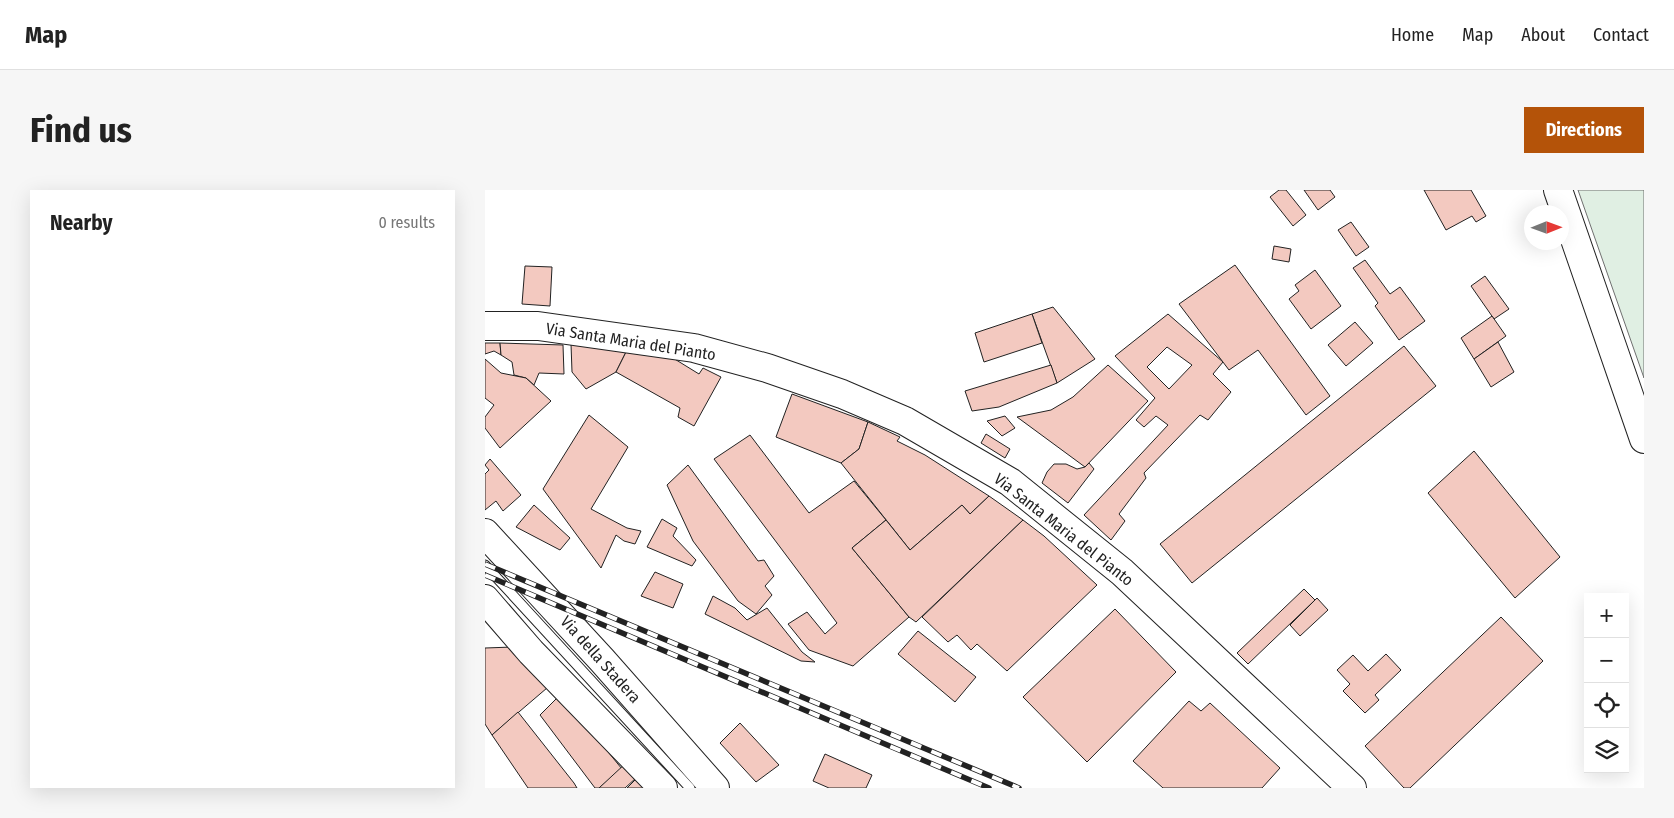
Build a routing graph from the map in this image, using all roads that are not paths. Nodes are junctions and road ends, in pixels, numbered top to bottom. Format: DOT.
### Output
graph roads {
  1 [pos="1558,190"];
  2 [pos="485,326"];
  3 [pos="1644,439"];
  4 [pos="485,533"];
  5 [pos="485,565"];
  6 [pos="485,599"];
  7 [pos="663,788"];
  8 [pos="690,788"];
  9 [pos="715,788"];
  10 [pos="1351,788"];
  1 -- 3 [label="main road"];
  2 -- 10 [label="main road, Via Santa Maria del Pianto"];
  4 -- 9 [label="main road, Via della Stadera"];
  5 -- 8 [label="lane"];
  6 -- 7 [label="main road"];
}
